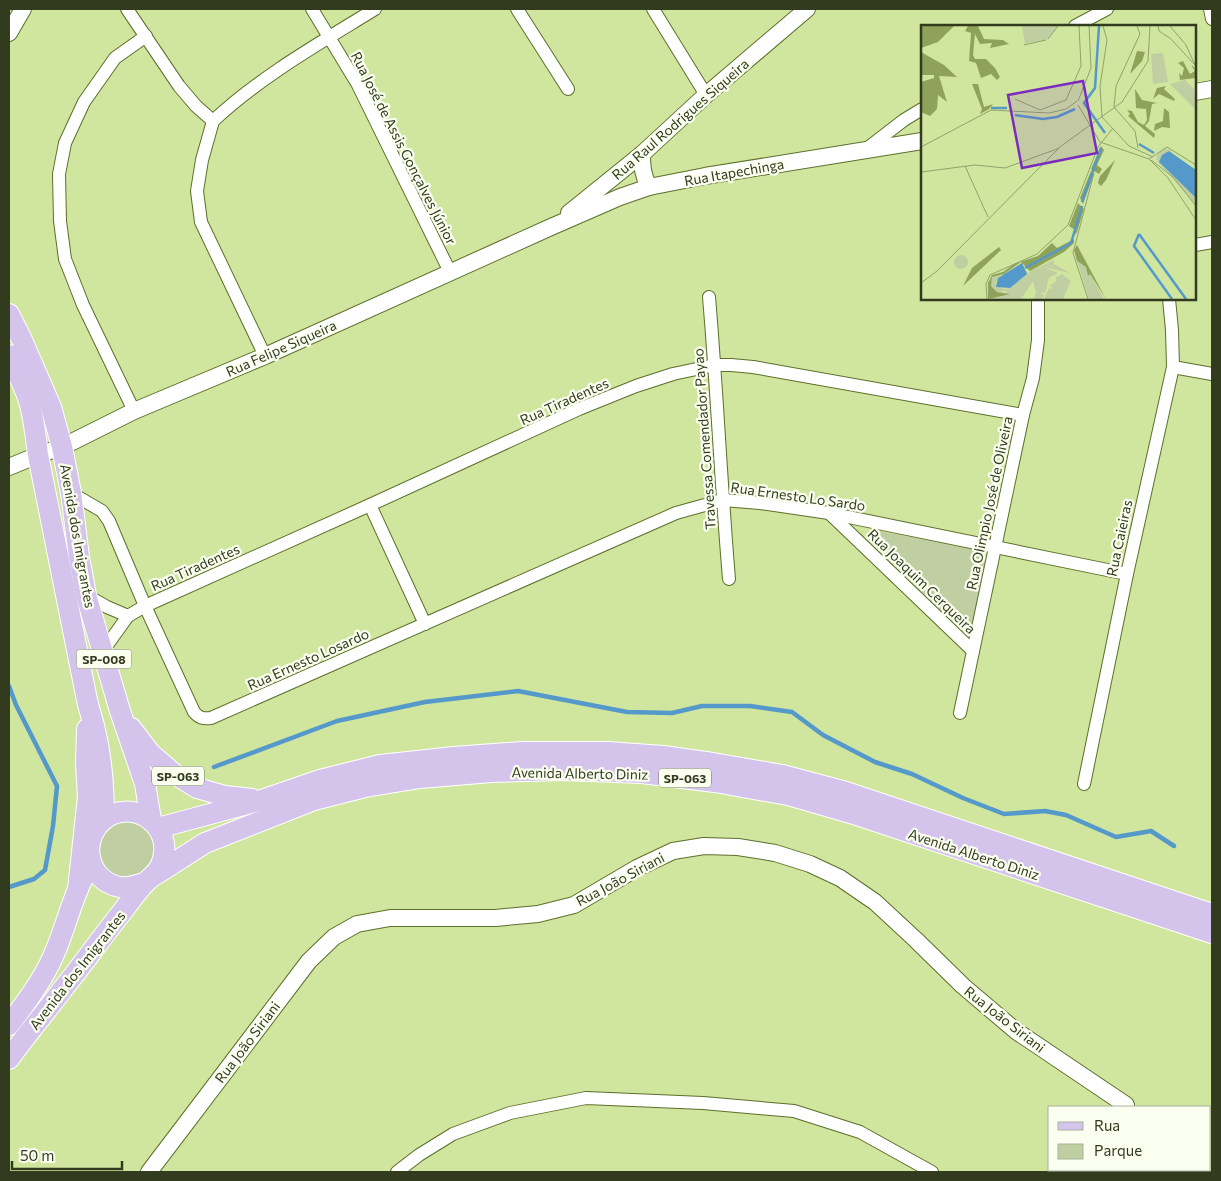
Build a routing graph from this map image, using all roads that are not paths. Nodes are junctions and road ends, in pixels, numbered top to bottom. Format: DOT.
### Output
graph roads {
  1 [pos="23,9"];
  2 [pos="127,9"];
  3 [pos="312,9"];
  4 [pos="375,9"];
  5 [pos="517,9"];
  6 [pos="653,9"];
  7 [pos="807,9"];
  8 [pos="1107,9"];
  9 [pos="1210,9"];
  10 [pos="1212,19"];
  11 [pos="1077,25"];
  12 [pos="9,33"];
  13 [pos="146,36"];
  14 [pos="329,37"];
  15 [pos="568,89"];
  16 [pos="1212,89"];
  17 [pos="1196,92"];
  18 [pos="706,95"];
  19 [pos="921,110"];
  20 [pos="213,121"];
  21 [pos="921,141"];
  22 [pos="864,150"];
  23 [pos="642,154"];
  24 [pos="649,187"];
  25 [pos="551,227"];
  26 [pos="1212,242"];
  27 [pos="1196,245"];
  28 [pos="450,272"];
  29 [pos="708,297"];
  30 [pos="1038,300"];
  31 [pos="1170,300"];
  32 [pos="9,314"];
  33 [pos="9,355"];
  34 [pos="264,356"];
  35 [pos="715,365"];
  36 [pos="1173,367"];
  37 [pos="1212,374"];
  38 [pos="134,411"];
  39 [pos="1023,415"];
  40 [pos="62,447"];
  41 [pos="38,455"];
  42 [pos="9,467"];
  43 [pos="71,493"];
  44 [pos="723,500"];
  45 [pos="370,505"];
  46 [pos="828,513"];
  47 [pos="994,547"];
  48 [pos="1127,574"];
  49 [pos="729,579"];
  50 [pos="86,595"];
  51 [pos="145,606"];
  52 [pos="128,616"];
  53 [pos="425,624"];
  54 [pos="973,651"];
  55 [pos="102,652"];
  56 [pos="87,702"];
  57 [pos="120,711"];
  58 [pos="960,713"];
  59 [pos="1084,784"];
  60 [pos="262,800"];
  61 [pos="104,819"];
  62 [pos="155,824"];
  63 [pos="92,863"];
  64 [pos="150,879"];
  65 [pos="78,889"];
  66 [pos="1212,914"];
  67 [pos="1212,933"];
  68 [pos="9,1025"];
  69 [pos="9,1059"];
  70 [pos="1126,1106"];
  71 [pos="148,1172"];
  72 [pos="396,1172"];
  73 [pos="932,1172"];
  1 -- 12 [label="street"];
  2 -- 13 [label="street"];
  3 -- 14 [label="street, Rua José de Assis Gonçalves Júnior"];
  4 -- 14 [label="street"];
  5 -- 15 [label="street"];
  6 -- 18 [label="street"];
  7 -- 18 [label="street, Rua Raul Rodrigues Siqueira"];
  8 -- 11 [label="street"];
  9 -- 10 [label="street"];
  13 -- 20 [label="street"];
  13 -- 38 [label="street"];
  14 -- 20 [label="street"];
  14 -- 28 [label="street, Rua José de Assis Gonçalves Júnior"];
  16 -- 17 [label="street"];
  18 -- 23 [label="street, Rua Raul Rodrigues Siqueira"];
  19 -- 22 [label="street"];
  20 -- 34 [label="street"];
  21 -- 22 [label="street, Rua Itapechinga"];
  22 -- 24 [label="street, Rua Itapechinga"];
  23 -- 24 [label="street"];
  23 -- 25 [label="street, Rua Raul Rodrigues Siqueira"];
  24 -- 25 [label="street, Rua Itapechinga"];
  25 -- 28 [label="street, Rua Felipe Siqueira"];
  26 -- 27 [label="street"];
  28 -- 34 [label="street, Rua Felipe Siqueira"];
  29 -- 35 [label="street, Travessa Comendador Payao"];
  30 -- 39 [label="street, Rua Olimpio José de Oliveira"];
  31 -- 36 [label="street, Rua Caieiras"];
  32 -- 40 [label="main road, Avenida dos Imigrantes / SP-008"];
  33 -- 41 [label="main road, Avenida dos Imigrantes / SP-008"];
  34 -- 38 [label="street, Rua Felipe Siqueira"];
  35 -- 39 [label="street, Rua Tiradentes"];
  35 -- 44 [label="street, Travessa Comendador Payao"];
  35 -- 45 [label="street, Rua Tiradentes"];
  36 -- 37 [label="street"];
  36 -- 48 [label="street, Rua Caieiras"];
  38 -- 40 [label="street, Rua Felipe Siqueira"];
  39 -- 47 [label="street, Rua Olimpio José de Oliveira"];
  40 -- 41 [label="street, Rua Felipe Siqueira"];
  40 -- 43 [label="main road, Avenida dos Imigrantes / SP-008"];
  41 -- 42 [label="street, Rua Felipe Siqueira"];
  41 -- 56 [label="main road, Avenida dos Imigrantes / SP-008"];
  43 -- 50 [label="main road, Avenida dos Imigrantes / SP-008"];
  43 -- 51 [label="street"];
  44 -- 46 [label="street, Rua Ernesto Lo Sardo"];
  44 -- 49 [label="street, Travessa Comendador Payao"];
  44 -- 53 [label="street, Rua Ernesto Lo Sardo"];
  45 -- 51 [label="street, Rua Tiradentes"];
  45 -- 53 [label="street"];
  46 -- 47 [label="street, Rua Ernesto Lo Sardo"];
  46 -- 54 [label="street, Rua Joaquim Cerqueira"];
  47 -- 48 [label="street, Rua Ernesto Lo Sardo"];
  47 -- 54 [label="street, Rua Olimpio José de Oliveira"];
  48 -- 59 [label="street, Rua Caieiras"];
  50 -- 52 [label="street"];
  50 -- 55 [label="main road, Avenida dos Imigrantes / SP-008"];
  51 -- 52 [label="street, Rua Tiradentes"];
  51 -- 53 [label="street, Rua Ernesto Losardo"];
  52 -- 55 [label="street"];
  54 -- 58 [label="street, Rua Olimpio José de Oliveira"];
  55 -- 57 [label="main road, Avenida dos Imigrantes / SP-008"];
  56 -- 61 [label="main road, SP-008"];
  56 -- 65 [label="main road"];
  57 -- 60 [label="main road, SP-063"];
  57 -- 62 [label="main road, Avenida dos Imigrantes / SP-008"];
  60 -- 62 [label="main road, Avenida Alberto Diniz / SP-063"];
  60 -- 66 [label="main road, Avenida Alberto Diniz / SP-063"];
  61 -- 62 [label="main road"];
  61 -- 63 [label="main road"];
  62 -- 64 [label="main road, Avenida dos Imigrantes / SP-008"];
  63 -- 64 [label="main road"];
  63 -- 65 [label="main road"];
  64 -- 67 [label="main road, Avenida Alberto Diniz / SP-063"];
  64 -- 69 [label="main road, Avenida dos Imigrantes / SP-008"];
  65 -- 68 [label="main road, Avenida dos Imigrantes"];
  70 -- 71 [label="street, Rua João Siriani"];
  72 -- 73 [label="street"];
}
